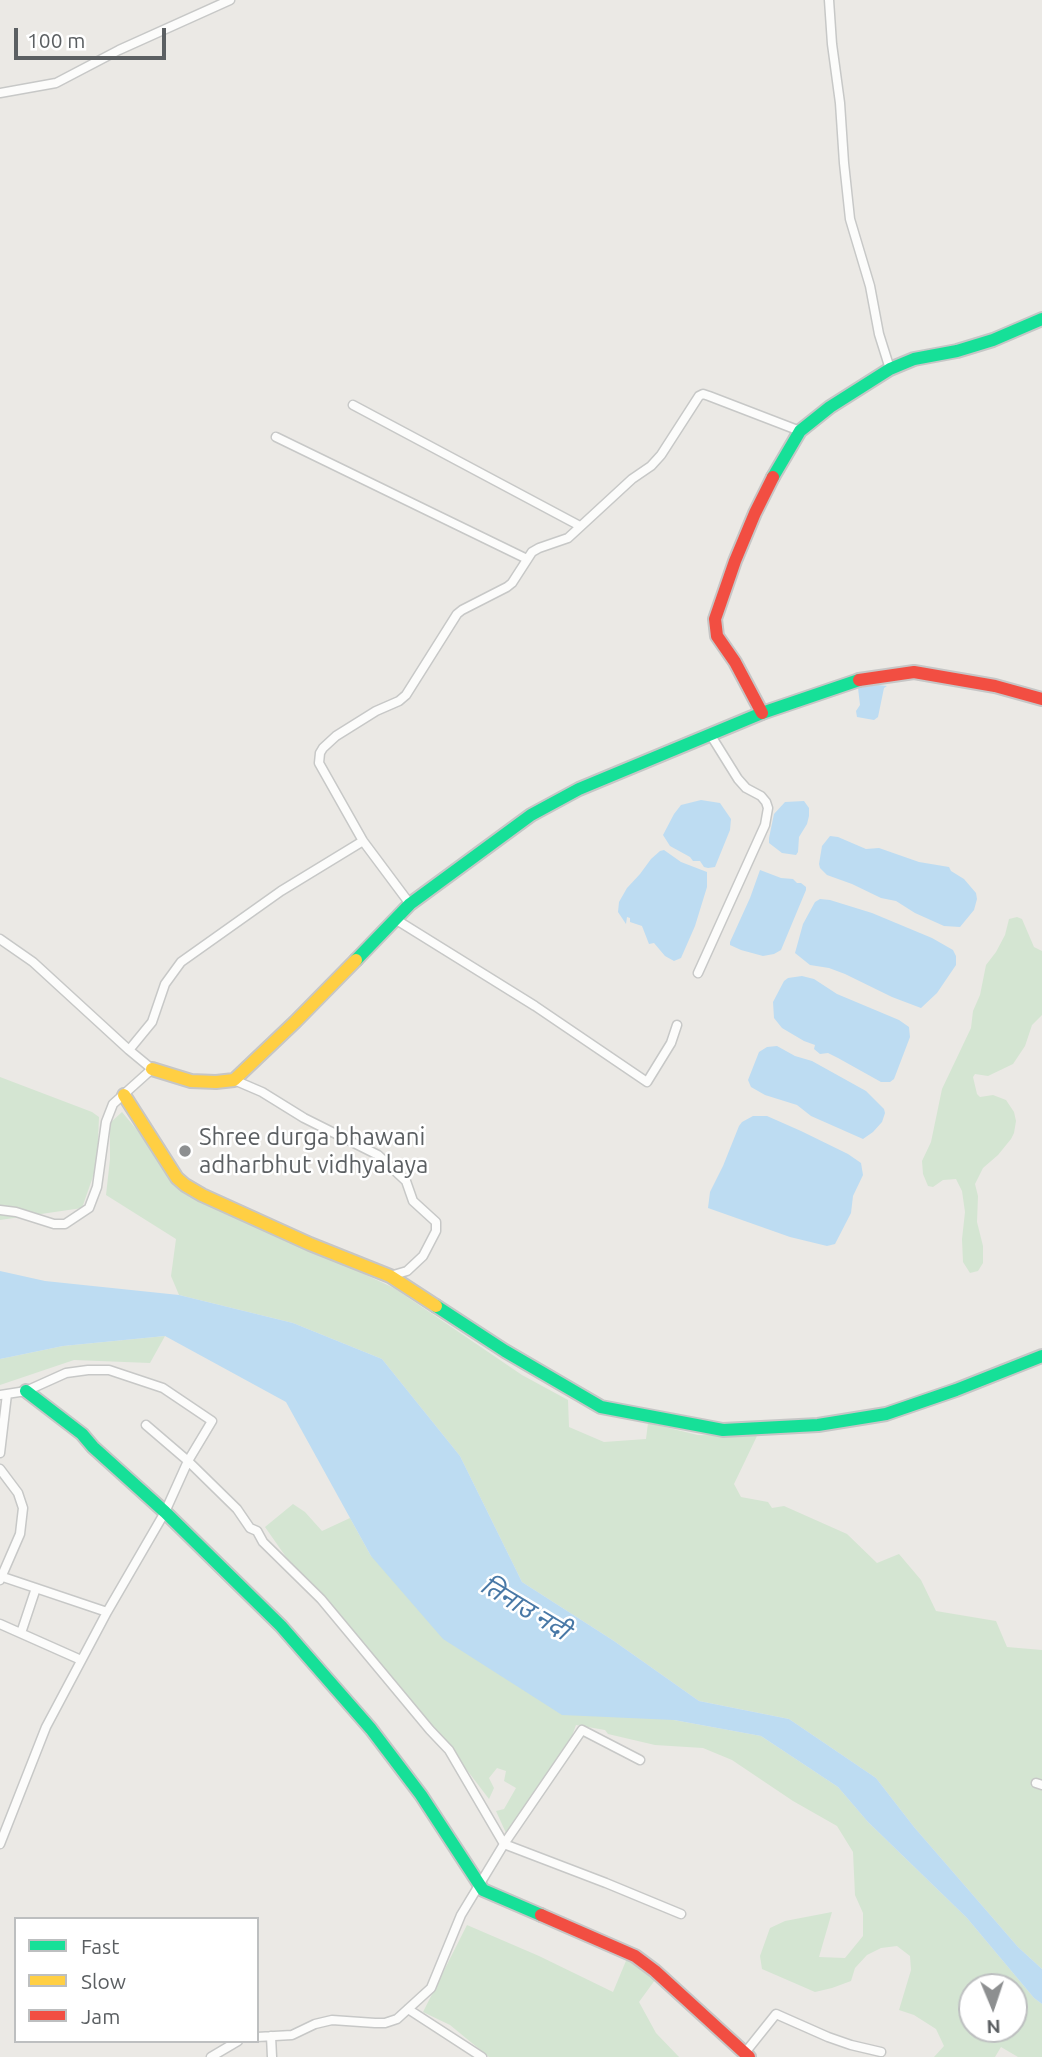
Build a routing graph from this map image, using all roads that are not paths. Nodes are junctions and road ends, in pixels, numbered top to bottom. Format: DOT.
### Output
graph roads {
  1 [pos="230,0"];
  2 [pos="829,0"];
  3 [pos="0,93"];
  4 [pos="1042,319"];
  5 [pos="890,369"];
  6 [pos="354,405"];
  7 [pos="800,431"];
  8 [pos="276,437"];
  9 [pos="580,526"];
  10 [pos="527,559"];
  11 [pos="1042,699"];
  12 [pos="762,713"];
  13 [pos="710,734"];
  14 [pos="363,841"];
  15 [pos="410,904"];
  16 [pos="395,919"];
  17 [pos="0,939"];
  18 [pos="698,973"];
  19 [pos="677,1025"];
  20 [pos="129,1050"];
  21 [pos="152,1069"];
  22 [pos="234,1080"];
  23 [pos="124,1095"];
  24 [pos="0,1210"];
  25 [pos="390,1276"];
  26 [pos="1042,1356"];
  27 [pos="26,1391"];
  28 [pos="4,1395"];
  29 [pos="146,1425"];
  30 [pos="0,1454"];
  31 [pos="188,1461"];
  32 [pos="0,1469"];
  33 [pos="165,1512"];
  34 [pos="0,1577"];
  35 [pos="36,1588"];
  36 [pos="107,1612"];
  37 [pos="0,1624"];
  38 [pos="20,1633"];
  39 [pos="81,1660"];
  40 [pos="639,1760"];
  41 [pos="0,1844"];
  42 [pos="504,1844"];
  43 [pos="479,1885"];
  44 [pos="681,1914"];
  45 [pos="408,2009"];
  46 [pos="271,2036"];
  47 [pos="259,2037"];
  48 [pos="235,2043"];
  49 [pos="881,2052"];
  50 [pos="747,2056"];
  51 [pos="211,2057"];
  52 [pos="272,2057"];
  53 [pos="482,2057"];
  1 -- 3 [label="street"];
  2 -- 5 [label="street"];
  4 -- 5 [label="street"];
  5 -- 7 [label="street"];
  6 -- 9 [label="street"];
  7 -- 9 [label="street"];
  7 -- 12 [label="street"];
  8 -- 10 [label="street"];
  9 -- 10 [label="street"];
  10 -- 14 [label="street"];
  11 -- 12 [label="street"];
  12 -- 13 [label="street"];
  13 -- 15 [label="street"];
  13 -- 18 [label="street"];
  14 -- 15 [label="street"];
  14 -- 20 [label="street"];
  15 -- 16 [label="street"];
  16 -- 19 [label="street"];
  16 -- 22 [label="street"];
  17 -- 20 [label="street"];
  20 -- 21 [label="street"];
  21 -- 22 [label="street"];
  21 -- 23 [label="street"];
  22 -- 25 [label="street"];
  23 -- 24 [label="street"];
  23 -- 25 [label="street"];
  25 -- 26 [label="street"];
  27 -- 28 [label="street"];
  27 -- 31 [label="street"];
  27 -- 33 [label="street"];
  28 -- 30 [label="street"];
  29 -- 31 [label="street"];
  31 -- 33 [label="street"];
  31 -- 42 [label="street"];
  32 -- 34 [label="street"];
  33 -- 36 [label="street"];
  33 -- 43 [label="street"];
  34 -- 35 [label="street"];
  35 -- 36 [label="street"];
  35 -- 38 [label="street"];
  36 -- 39 [label="street"];
  37 -- 38 [label="street"];
  38 -- 39 [label="street"];
  39 -- 41 [label="street"];
  40 -- 42 [label="street"];
  42 -- 43 [label="street"];
  42 -- 44 [label="street"];
  43 -- 45 [label="street"];
  43 -- 50 [label="street"];
  45 -- 46 [label="street"];
  45 -- 53 [label="street"];
  46 -- 47 [label="street"];
  46 -- 52 [label="street"];
  48 -- 51 [label="street"];
  49 -- 50 [label="street"];
}
